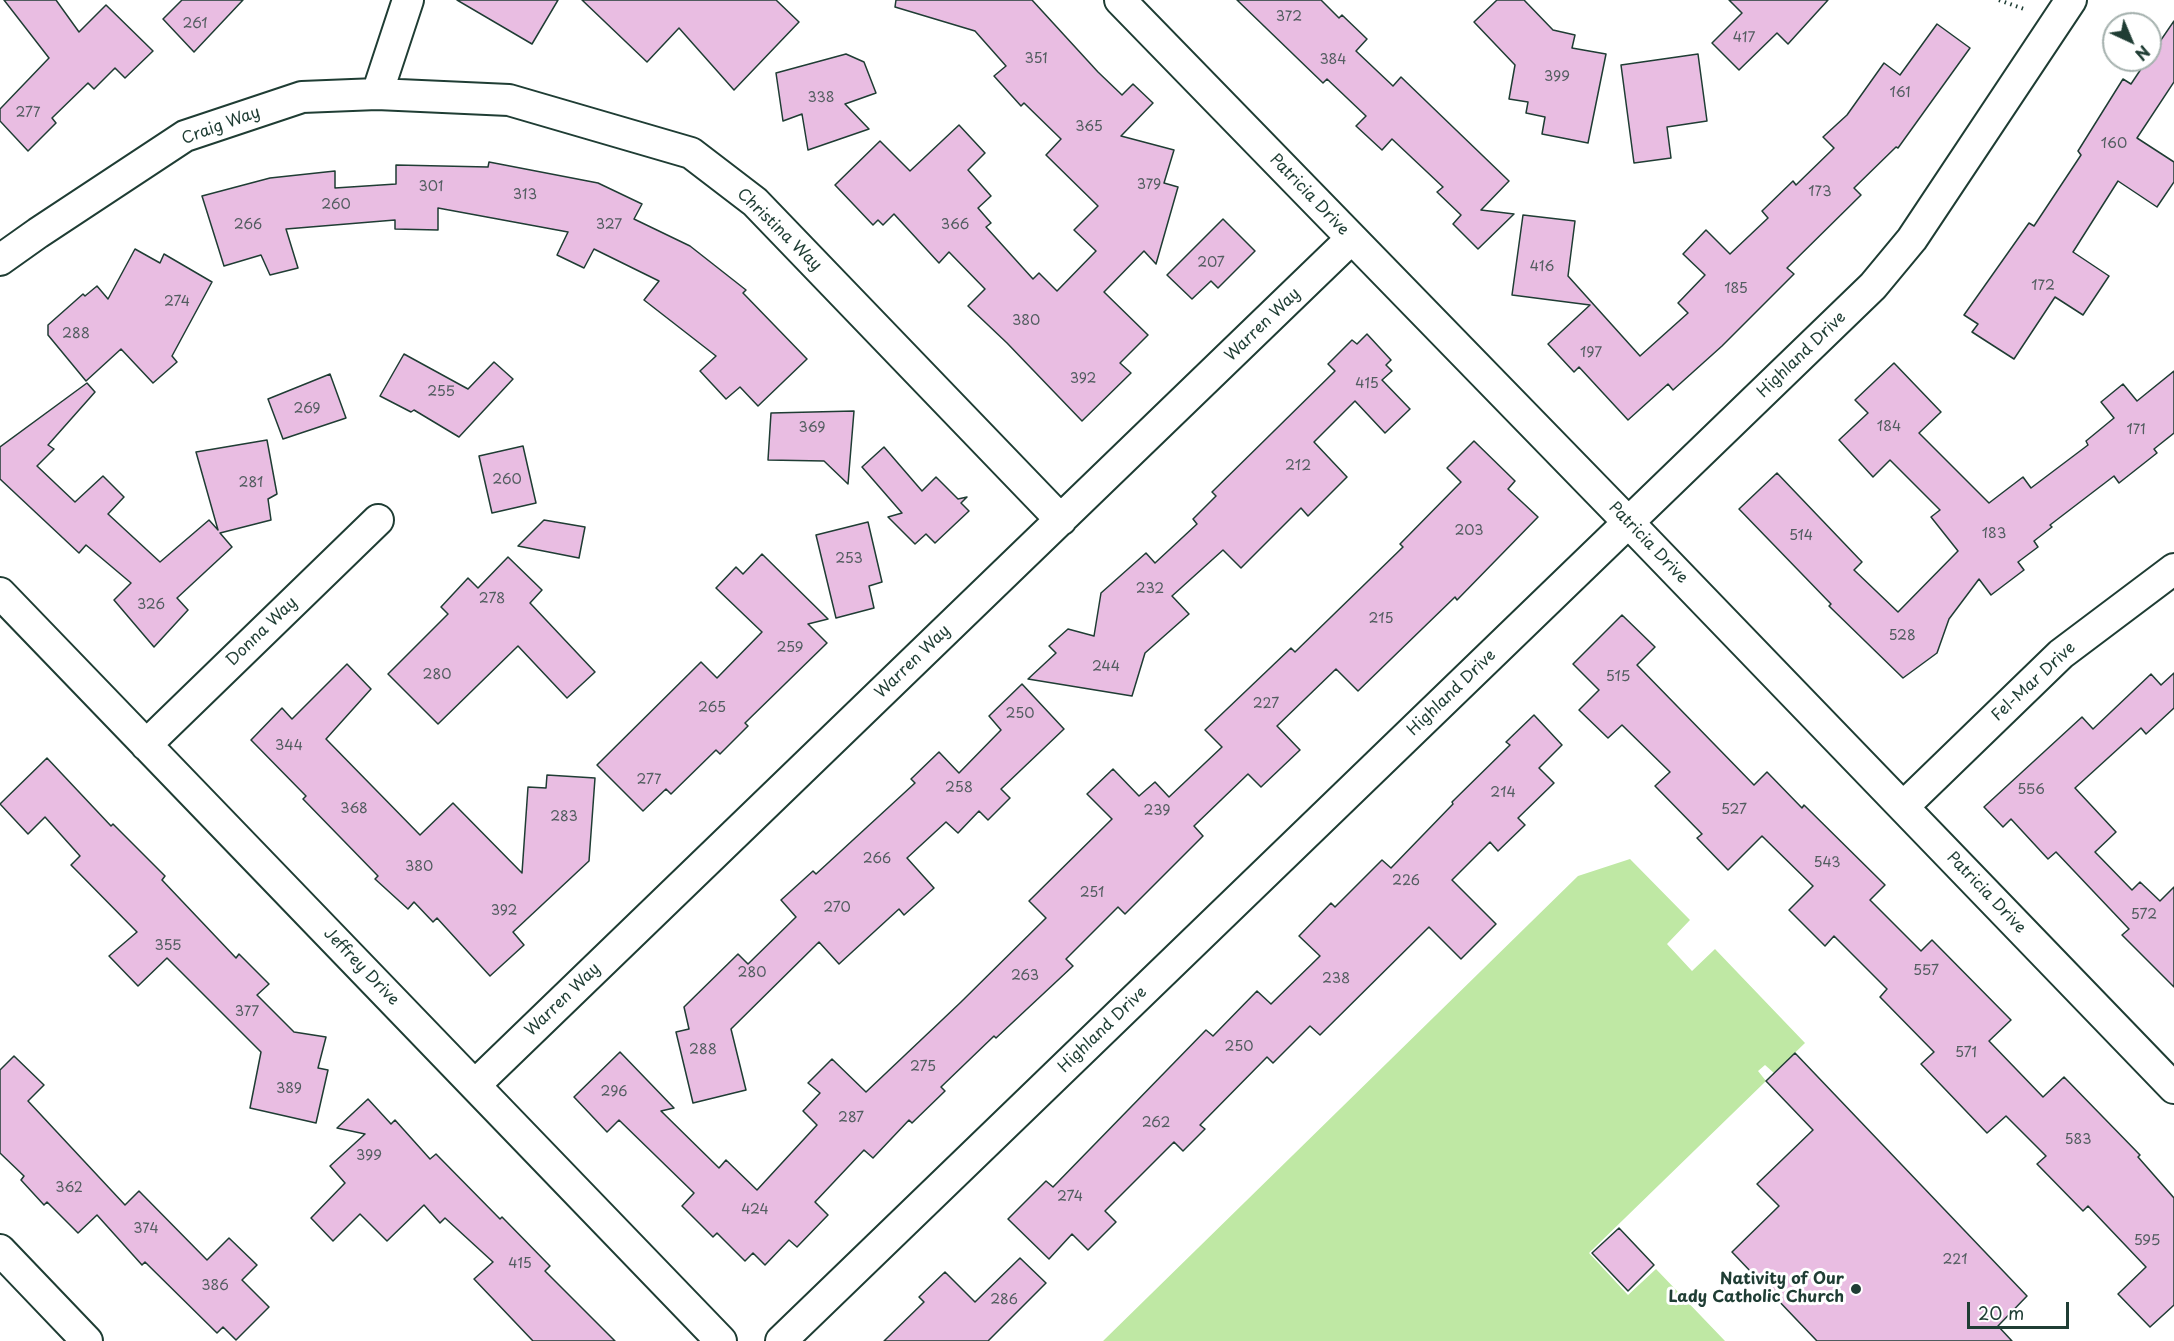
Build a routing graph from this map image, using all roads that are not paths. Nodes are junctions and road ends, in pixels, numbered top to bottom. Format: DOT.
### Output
graph roads {
  1 [pos="408,0"];
  2 [pos="1120,0"];
  3 [pos="2071,0"];
  4 [pos="377,94"];
  5 [pos="1352,239"];
  6 [pos="0,260"];
  7 [pos="378,520"];
  8 [pos="1061,520"];
  9 [pos="1629,523"];
  10 [pos="2174,569"];
  11 [pos="0,593"];
  12 [pos="146,745"];
  13 [pos="1902,807"];
  14 [pos="475,1085"];
  15 [pos="2174,1088"];
  16 [pos="0,1250"];
  17 [pos="87,1341"];
  18 [pos="721,1341"];
  19 [pos="781,1341"];
  1 -- 4 [label="street"];
  2 -- 5 [label="street, Patricia Drive"];
  3 -- 9 [label="street, Highland Drive"];
  4 -- 6 [label="street, Craig Way"];
  4 -- 8 [label="street, Christina Way"];
  5 -- 8 [label="street, Warren Way"];
  5 -- 9 [label="street, Patricia Drive"];
  7 -- 12 [label="street, Donna Way"];
  8 -- 14 [label="street, Warren Way"];
  9 -- 13 [label="street, Patricia Drive"];
  9 -- 19 [label="street, Highland Drive"];
  10 -- 13 [label="street, Fel-Mar Drive"];
  11 -- 12 [label="street, Jeffrey Drive"];
  12 -- 14 [label="street, Jeffrey Drive"];
  13 -- 15 [label="street, Patricia Drive"];
  14 -- 18 [label="street, Jeffrey Drive"];
  16 -- 17 [label="street"];
}
